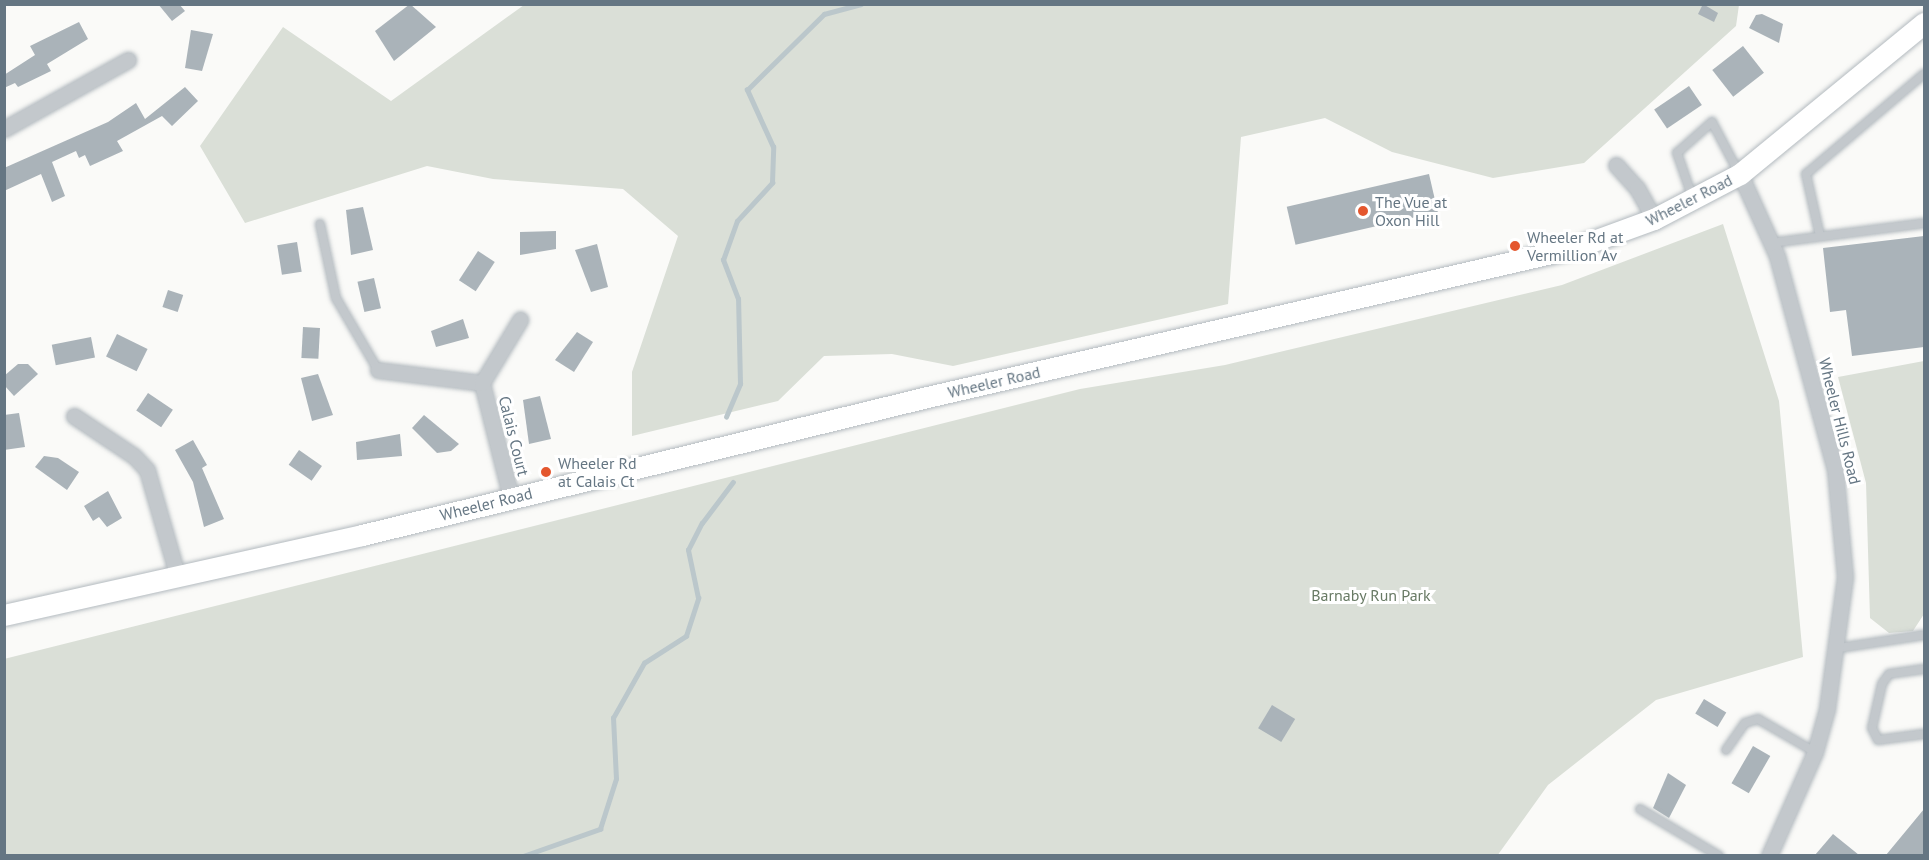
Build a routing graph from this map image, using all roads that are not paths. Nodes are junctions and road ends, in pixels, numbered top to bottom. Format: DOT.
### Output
graph roads {
  1 [pos="1924,24"];
  2 [pos="128,60"];
  3 [pos="1924,74"];
  4 [pos="4,129"];
  5 [pos="1616,165"];
  6 [pos="1740,174"];
  7 [pos="1693,201"];
  8 [pos="1654,219"];
  9 [pos="1924,223"];
  10 [pos="320,224"];
  11 [pos="1820,237"];
  12 [pos="1771,243"];
  13 [pos="520,320"];
  14 [pos="378,370"];
  15 [pos="482,383"];
  16 [pos="74,416"];
  17 [pos="511,498"];
  18 [pos="177,574"];
  19 [pos="4,615"];
  20 [pos="1924,635"];
  21 [pos="1839,648"];
  22 [pos="1924,669"];
  23 [pos="1924,734"];
  24 [pos="1726,750"];
  25 [pos="1815,752"];
  26 [pos="1640,808"];
  27 [pos="1719,855"];
  28 [pos="1769,855"];
  1 -- 6 [label="main road, Wheeler Road"];
  2 -- 4 [label="street"];
  3 -- 11 [label="lane"];
  5 -- 8 [label="street"];
  6 -- 7 [label="main road, Wheeler Road"];
  6 -- 7 [label="lane"];
  6 -- 12 [label="street, Wheeler Hills Road"];
  7 -- 8 [label="main road, Wheeler Road"];
  8 -- 17 [label="main road, Wheeler Road"];
  9 -- 11 [label="lane"];
  10 -- 14 [label="lane"];
  11 -- 12 [label="lane"];
  12 -- 21 [label="street, Wheeler Hills Road"];
  13 -- 15 [label="street, Calais Court"];
  14 -- 15 [label="street, Calais Court"];
  15 -- 17 [label="street, Calais Court"];
  16 -- 18 [label="street"];
  17 -- 18 [label="main road, Wheeler Road"];
  18 -- 19 [label="main road, Wheeler Road"];
  20 -- 21 [label="lane"];
  21 -- 25 [label="street, Wheeler Hills Road"];
  22 -- 23 [label="lane"];
  24 -- 25 [label="lane"];
  25 -- 28 [label="street, Wheeler Hills Road"];
  26 -- 27 [label="lane"];
}
